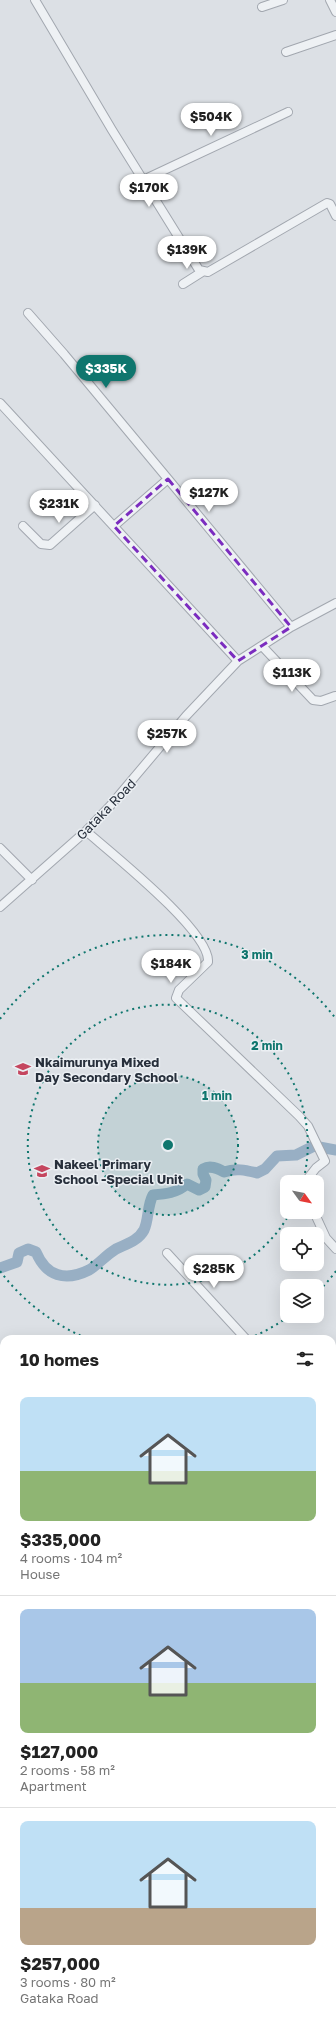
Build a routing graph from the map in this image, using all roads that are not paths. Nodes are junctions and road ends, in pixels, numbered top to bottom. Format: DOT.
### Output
graph roads {
  1 [pos="35,0"];
  2 [pos="283,0"];
  3 [pos="330,0"];
  4 [pos="262,7"];
  5 [pos="336,12"];
  6 [pos="336,35"];
  7 [pos="286,52"];
  8 [pos="288,112"];
  9 [pos="143,180"];
  10 [pos="336,216"];
  11 [pos="202,272"];
  12 [pos="183,284"];
  13 [pos="28,313"];
  14 [pos="0,403"];
  15 [pos="168,480"];
  16 [pos="95,505"];
  17 [pos="23,526"];
  18 [pos="114,526"];
  19 [pos="336,603"];
  20 [pos="291,627"];
  21 [pos="262,646"];
  22 [pos="238,661"];
  23 [pos="335,696"];
  24 [pos="86,831"];
  25 [pos="0,848"];
  26 [pos="32,880"];
  27 [pos="0,907"];
  28 [pos="310,1175"];
  29 [pos="317,1219"];
  30 [pos="336,1249"];
  31 [pos="167,1253"];
  32 [pos="242,1335"];
  1 -- 9 [label="street"];
  2 -- 4 [label="street"];
  3 -- 5 [label="street"];
  6 -- 7 [label="street"];
  8 -- 9 [label="street"];
  9 -- 11 [label="street"];
  10 -- 11 [label="street"];
  11 -- 12 [label="street"];
  13 -- 15 [label="street"];
  14 -- 16 [label="street"];
  15 -- 18 [label="street"];
  15 -- 20 [label="street"];
  16 -- 17 [label="street"];
  16 -- 18 [label="street"];
  18 -- 22 [label="street"];
  19 -- 20 [label="street, Gataka Road"];
  20 -- 21 [label="street, Gataka Road"];
  21 -- 22 [label="street, Gataka Road"];
  21 -- 23 [label="street"];
  22 -- 24 [label="street, Gataka Road"];
  24 -- 26 [label="street, Gataka Road"];
  24 -- 28 [label="street"];
  25 -- 26 [label="street"];
  26 -- 27 [label="street, Gataka Road"];
  29 -- 30 [label="street"];
  31 -- 32 [label="street"];
}
